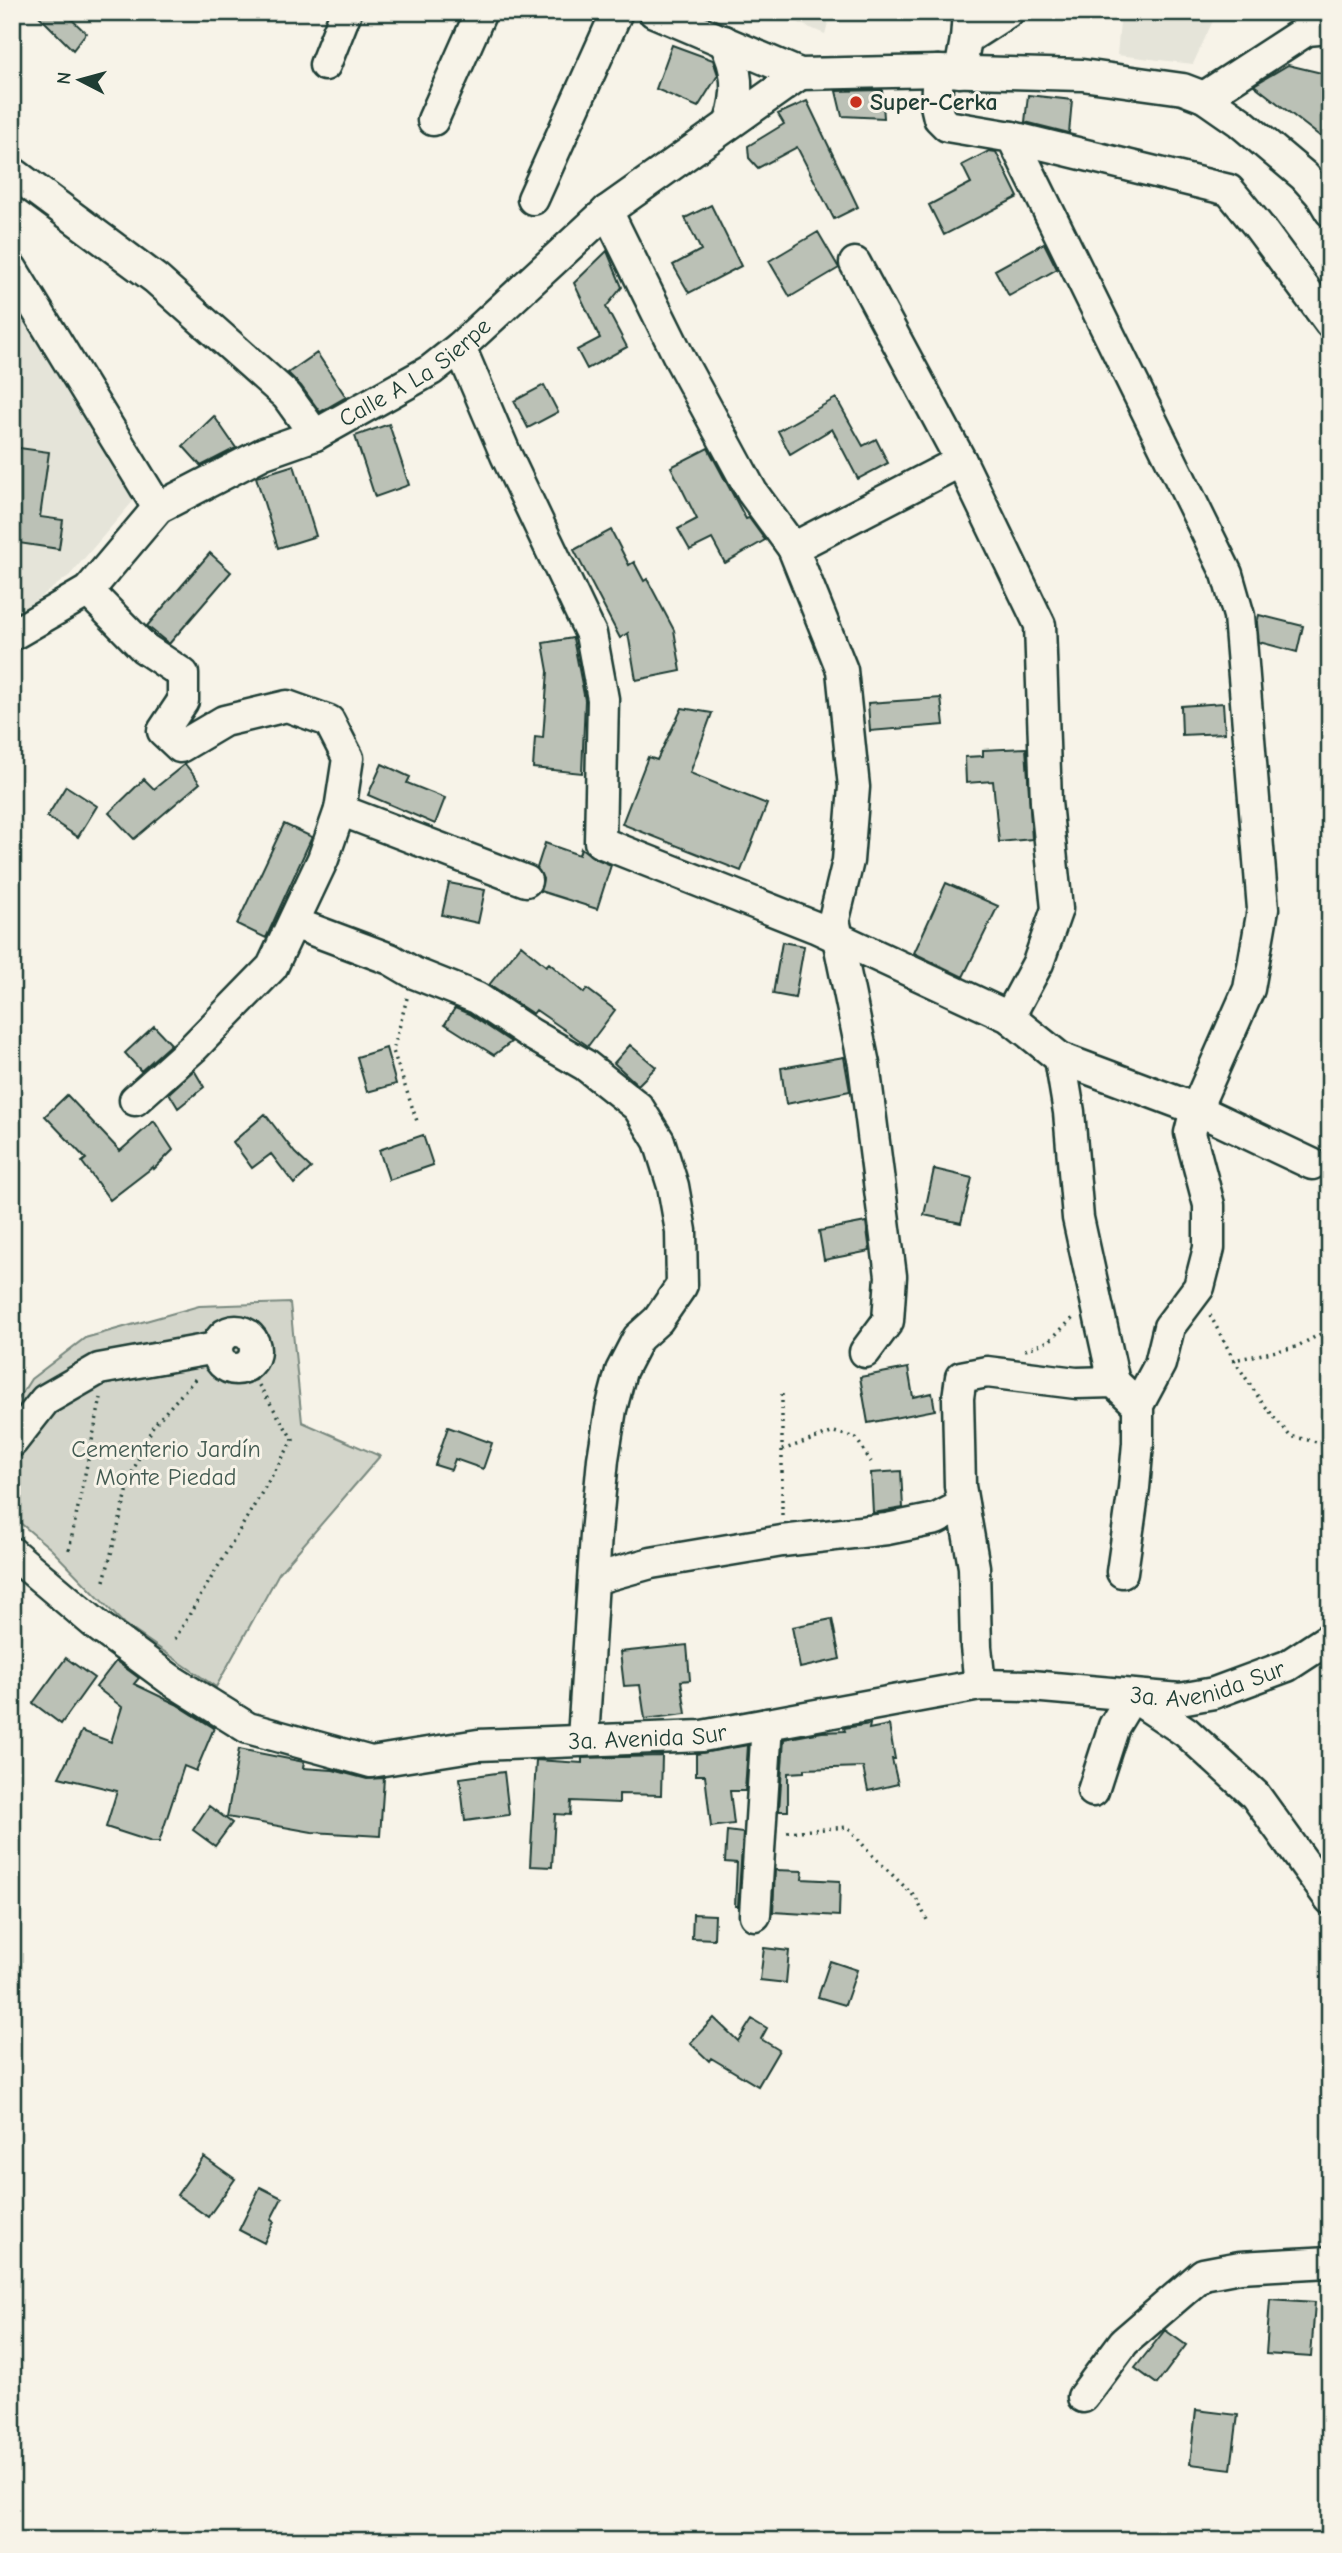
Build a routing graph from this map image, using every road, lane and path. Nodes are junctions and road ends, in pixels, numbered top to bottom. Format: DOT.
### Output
graph roads {
  1 [pos="346,12"];
  2 [pos="481,12"];
  3 [pos="617,12"];
  4 [pos="654,12"];
  5 [pos="1008,12"];
  6 [pos="1316,24"];
  7 [pos="967,26"];
  8 [pos="724,41"];
  9 [pos="325,65"];
  10 [pos="949,71"];
  11 [pos="800,74"];
  12 [pos="1204,97"];
  13 [pos="433,120"];
  14 [pos="730,122"];
  15 [pos="1012,137"];
  16 [pos="12,172"];
  17 [pos="533,199"];
  18 [pos="607,211"];
  19 [pos="1330,211"];
  20 [pos="855,262"];
  21 [pos="12,269"];
  22 [pos="1330,323"];
  23 [pos="460,347"];
  24 [pos="315,435"];
  25 [pos="961,461"];
  26 [pos="158,508"];
  27 [pos="793,548"];
  28 [pos="88,591"];
  29 [pos="12,635"];
  30 [pos="340,810"];
  31 [pos="526,881"];
  32 [pos="294,923"];
  33 [pos="836,939"];
  34 [pos="414,972"];
  35 [pos="1009,1017"];
  36 [pos="1060,1058"];
  37 [pos="135,1100"];
  38 [pos="1196,1109"];
  39 [pos="418,1124"];
  40 [pos="1312,1164"];
  41 [pos="1199,1287"];
  42 [pos="1096,1296"];
  43 [pos="1330,1329"];
  44 [pos="217,1352"];
  45 [pos="865,1352"];
  46 [pos="1234,1360"];
  47 [pos="247,1366"];
  48 [pos="108,1367"];
  49 [pos="1005,1374"];
  50 [pos="1114,1382"];
  51 [pos="782,1394"];
  52 [pos="1138,1405"];
  53 [pos="12,1442"];
  54 [pos="1330,1445"];
  55 [pos="782,1450"];
  56 [pos="871,1462"];
  57 [pos="963,1505"];
  58 [pos="782,1541"];
  59 [pos="69,1550"];
  60 [pos="12,1553"];
  61 [pos="1122,1572"];
  62 [pos="594,1579"];
  63 [pos="104,1581"];
  64 [pos="1330,1638"];
  65 [pos="175,1639"];
  66 [pos="980,1685"];
  67 [pos="1132,1696"];
  68 [pos="768,1724"];
  69 [pos="583,1739"];
  70 [pos="1093,1791"];
  71 [pos="761,1834"];
  72 [pos="1330,1899"];
  73 [pos="755,1915"];
  74 [pos="928,1922"];
  75 [pos="1330,2262"];
  76 [pos="1083,2397"];
  1 -- 9 [label="street"];
  2 -- 13 [label="street"];
  3 -- 17 [label="street"];
  4 -- 8 [label="street"];
  5 -- 7 [label="street"];
  6 -- 12 [label="street"];
  7 -- 10 [label="street"];
  8 -- 11 [label="street"];
  8 -- 14 [label="street"];
  10 -- 11 [label="street"];
  10 -- 12 [label="street"];
  10 -- 15 [label="street"];
  11 -- 14 [label="street, Calle A La Sierpe"];
  12 -- 19 [label="street"];
  14 -- 18 [label="street, Calle A La Sierpe"];
  15 -- 22 [label="street"];
  15 -- 38 [label="street"];
  16 -- 24 [label="street"];
  18 -- 23 [label="street, Calle A La Sierpe"];
  18 -- 27 [label="street"];
  20 -- 25 [label="street"];
  21 -- 26 [label="street"];
  23 -- 24 [label="street, Calle A La Sierpe"];
  23 -- 33 [label="street"];
  24 -- 26 [label="street, Calle A La Sierpe"];
  25 -- 27 [label="street"];
  25 -- 35 [label="street"];
  26 -- 28 [label="street, Calle A La Sierpe"];
  27 -- 33 [label="street"];
  28 -- 29 [label="street, Calle A La Sierpe"];
  28 -- 30 [label="street"];
  30 -- 31 [label="street"];
  30 -- 32 [label="street"];
  32 -- 34 [label="street"];
  32 -- 37 [label="street"];
  33 -- 35 [label="street"];
  33 -- 45 [label="street"];
  34 -- 39 [label="path"];
  34 -- 62 [label="street"];
  35 -- 36 [label="street"];
  36 -- 38 [label="street"];
  36 -- 42 [label="street"];
  38 -- 40 [label="street"];
  38 -- 41 [label="street"];
  41 -- 46 [label="path"];
  41 -- 52 [label="street"];
  42 -- 49 [label="path"];
  42 -- 50 [label="street"];
  43 -- 46 [label="path"];
  44 -- 47 [label="street"];
  44 -- 48 [label="street"];
  44 -- 63 [label="path"];
  46 -- 54 [label="path"];
  47 -- 65 [label="path"];
  48 -- 53 [label="street"];
  48 -- 59 [label="path"];
  49 -- 50 [label="street"];
  49 -- 57 [label="street"];
  50 -- 52 [label="street"];
  51 -- 55 [label="path"];
  52 -- 61 [label="street"];
  55 -- 56 [label="path"];
  55 -- 58 [label="path"];
  57 -- 58 [label="street"];
  57 -- 66 [label="street"];
  58 -- 62 [label="street"];
  60 -- 69 [label="street, 3a. Avenida Sur"];
  62 -- 69 [label="street"];
  64 -- 67 [label="street, 3a. Avenida Sur"];
  66 -- 67 [label="street, 3a. Avenida Sur"];
  66 -- 68 [label="street, 3a. Avenida Sur"];
  67 -- 70 [label="street"];
  67 -- 72 [label="street"];
  68 -- 69 [label="street, 3a. Avenida Sur"];
  68 -- 71 [label="street"];
  71 -- 73 [label="street"];
  71 -- 74 [label="path"];
  75 -- 76 [label="street"];
}
